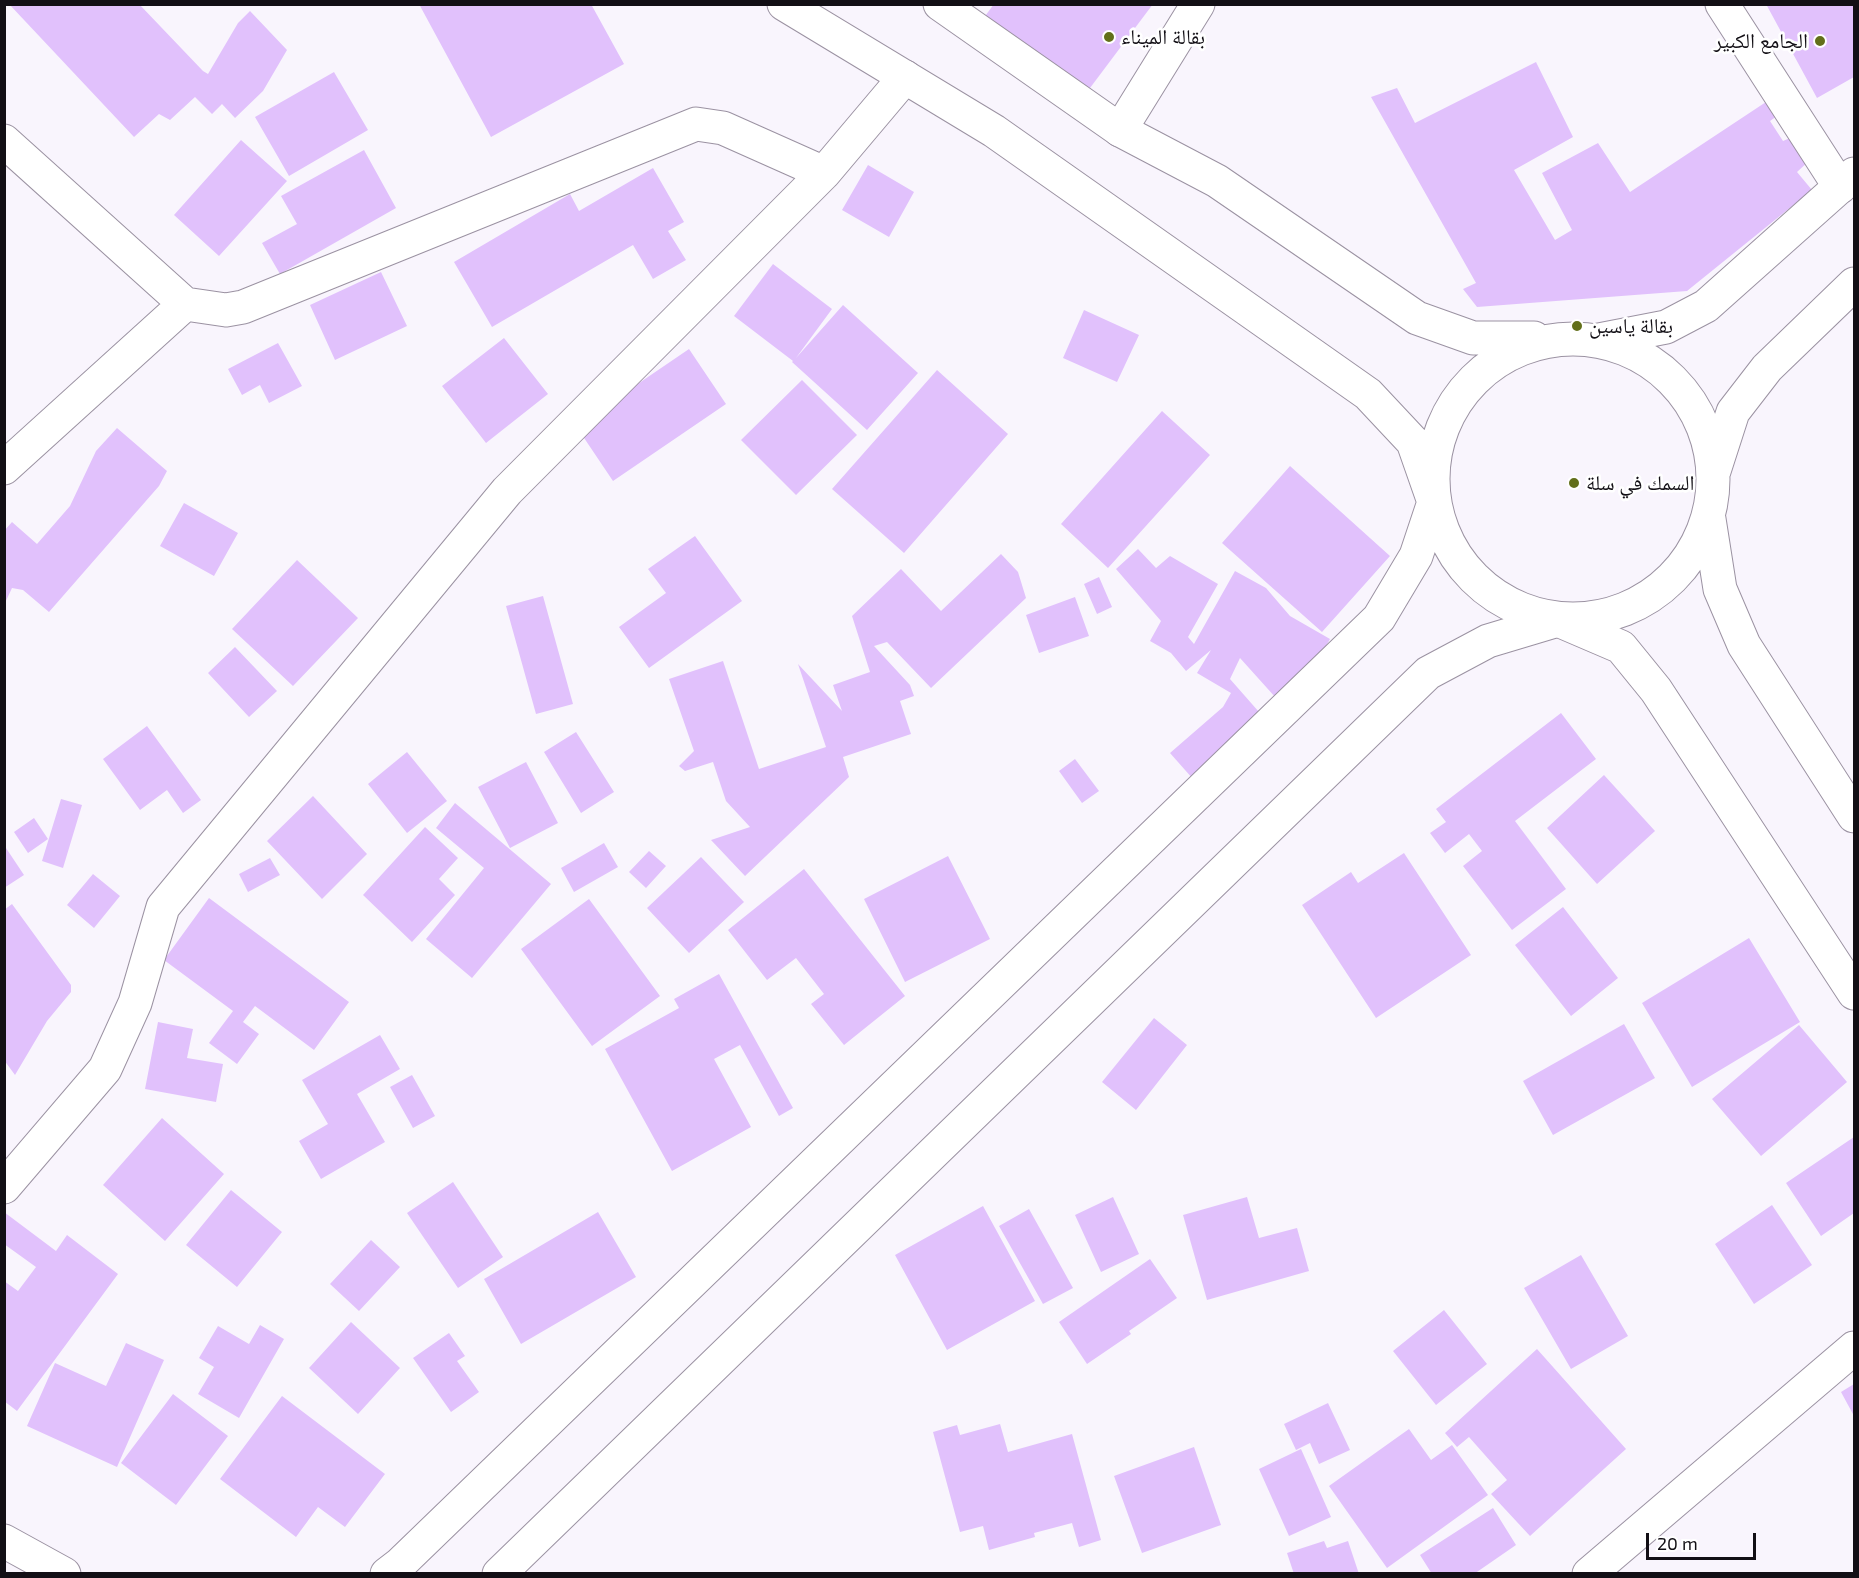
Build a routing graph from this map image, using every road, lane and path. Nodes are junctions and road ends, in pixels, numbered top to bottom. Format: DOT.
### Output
graph roads {
  1 [pos="784,4"];
  2 [pos="940,4"];
  3 [pos="1198,4"];
  4 [pos="1722,4"];
  5 [pos="905,77"];
  6 [pos="1120,130"];
  7 [pos="4,141"];
  8 [pos="824,173"];
  9 [pos="1847,181"];
  10 [pos="1854,284"];
  11 [pos="185,304"];
  12 [pos="1554,339"];
  13 [pos="1599,340"];
  14 [pos="4,468"];
  15 [pos="1714,471"];
  16 [pos="1434,502"];
  17 [pos="1709,519"];
  18 [pos="1558,620"];
  19 [pos="1854,816"];
  20 [pos="1854,993"];
  21 [pos="4,1187"];
  22 [pos="1854,1348"];
  23 [pos="4,1540"];
  24 [pos="64,1574"];
  25 [pos="387,1574"];
  26 [pos="499,1574"];
  27 [pos="1589,1574"];
  1 -- 5 [label="street"];
  2 -- 6 [label="street"];
  3 -- 6 [label="street"];
  4 -- 9 [label="street"];
  5 -- 8 [label="street"];
  5 -- 16 [label="street"];
  6 -- 12 [label="street"];
  7 -- 11 [label="street"];
  8 -- 11 [label="street"];
  8 -- 21 [label="street"];
  9 -- 13 [label="street"];
  10 -- 15 [label="street"];
  11 -- 14 [label="street"];
  12 -- 13 [label="street"];
  12 -- 16 [label="street"];
  13 -- 15 [label="street"];
  15 -- 17 [label="street"];
  16 -- 18 [label="street"];
  16 -- 25 [label="street"];
  17 -- 18 [label="street"];
  17 -- 19 [label="street"];
  18 -- 20 [label="street"];
  18 -- 26 [label="street"];
  22 -- 27 [label="street"];
  23 -- 24 [label="street"];
}
